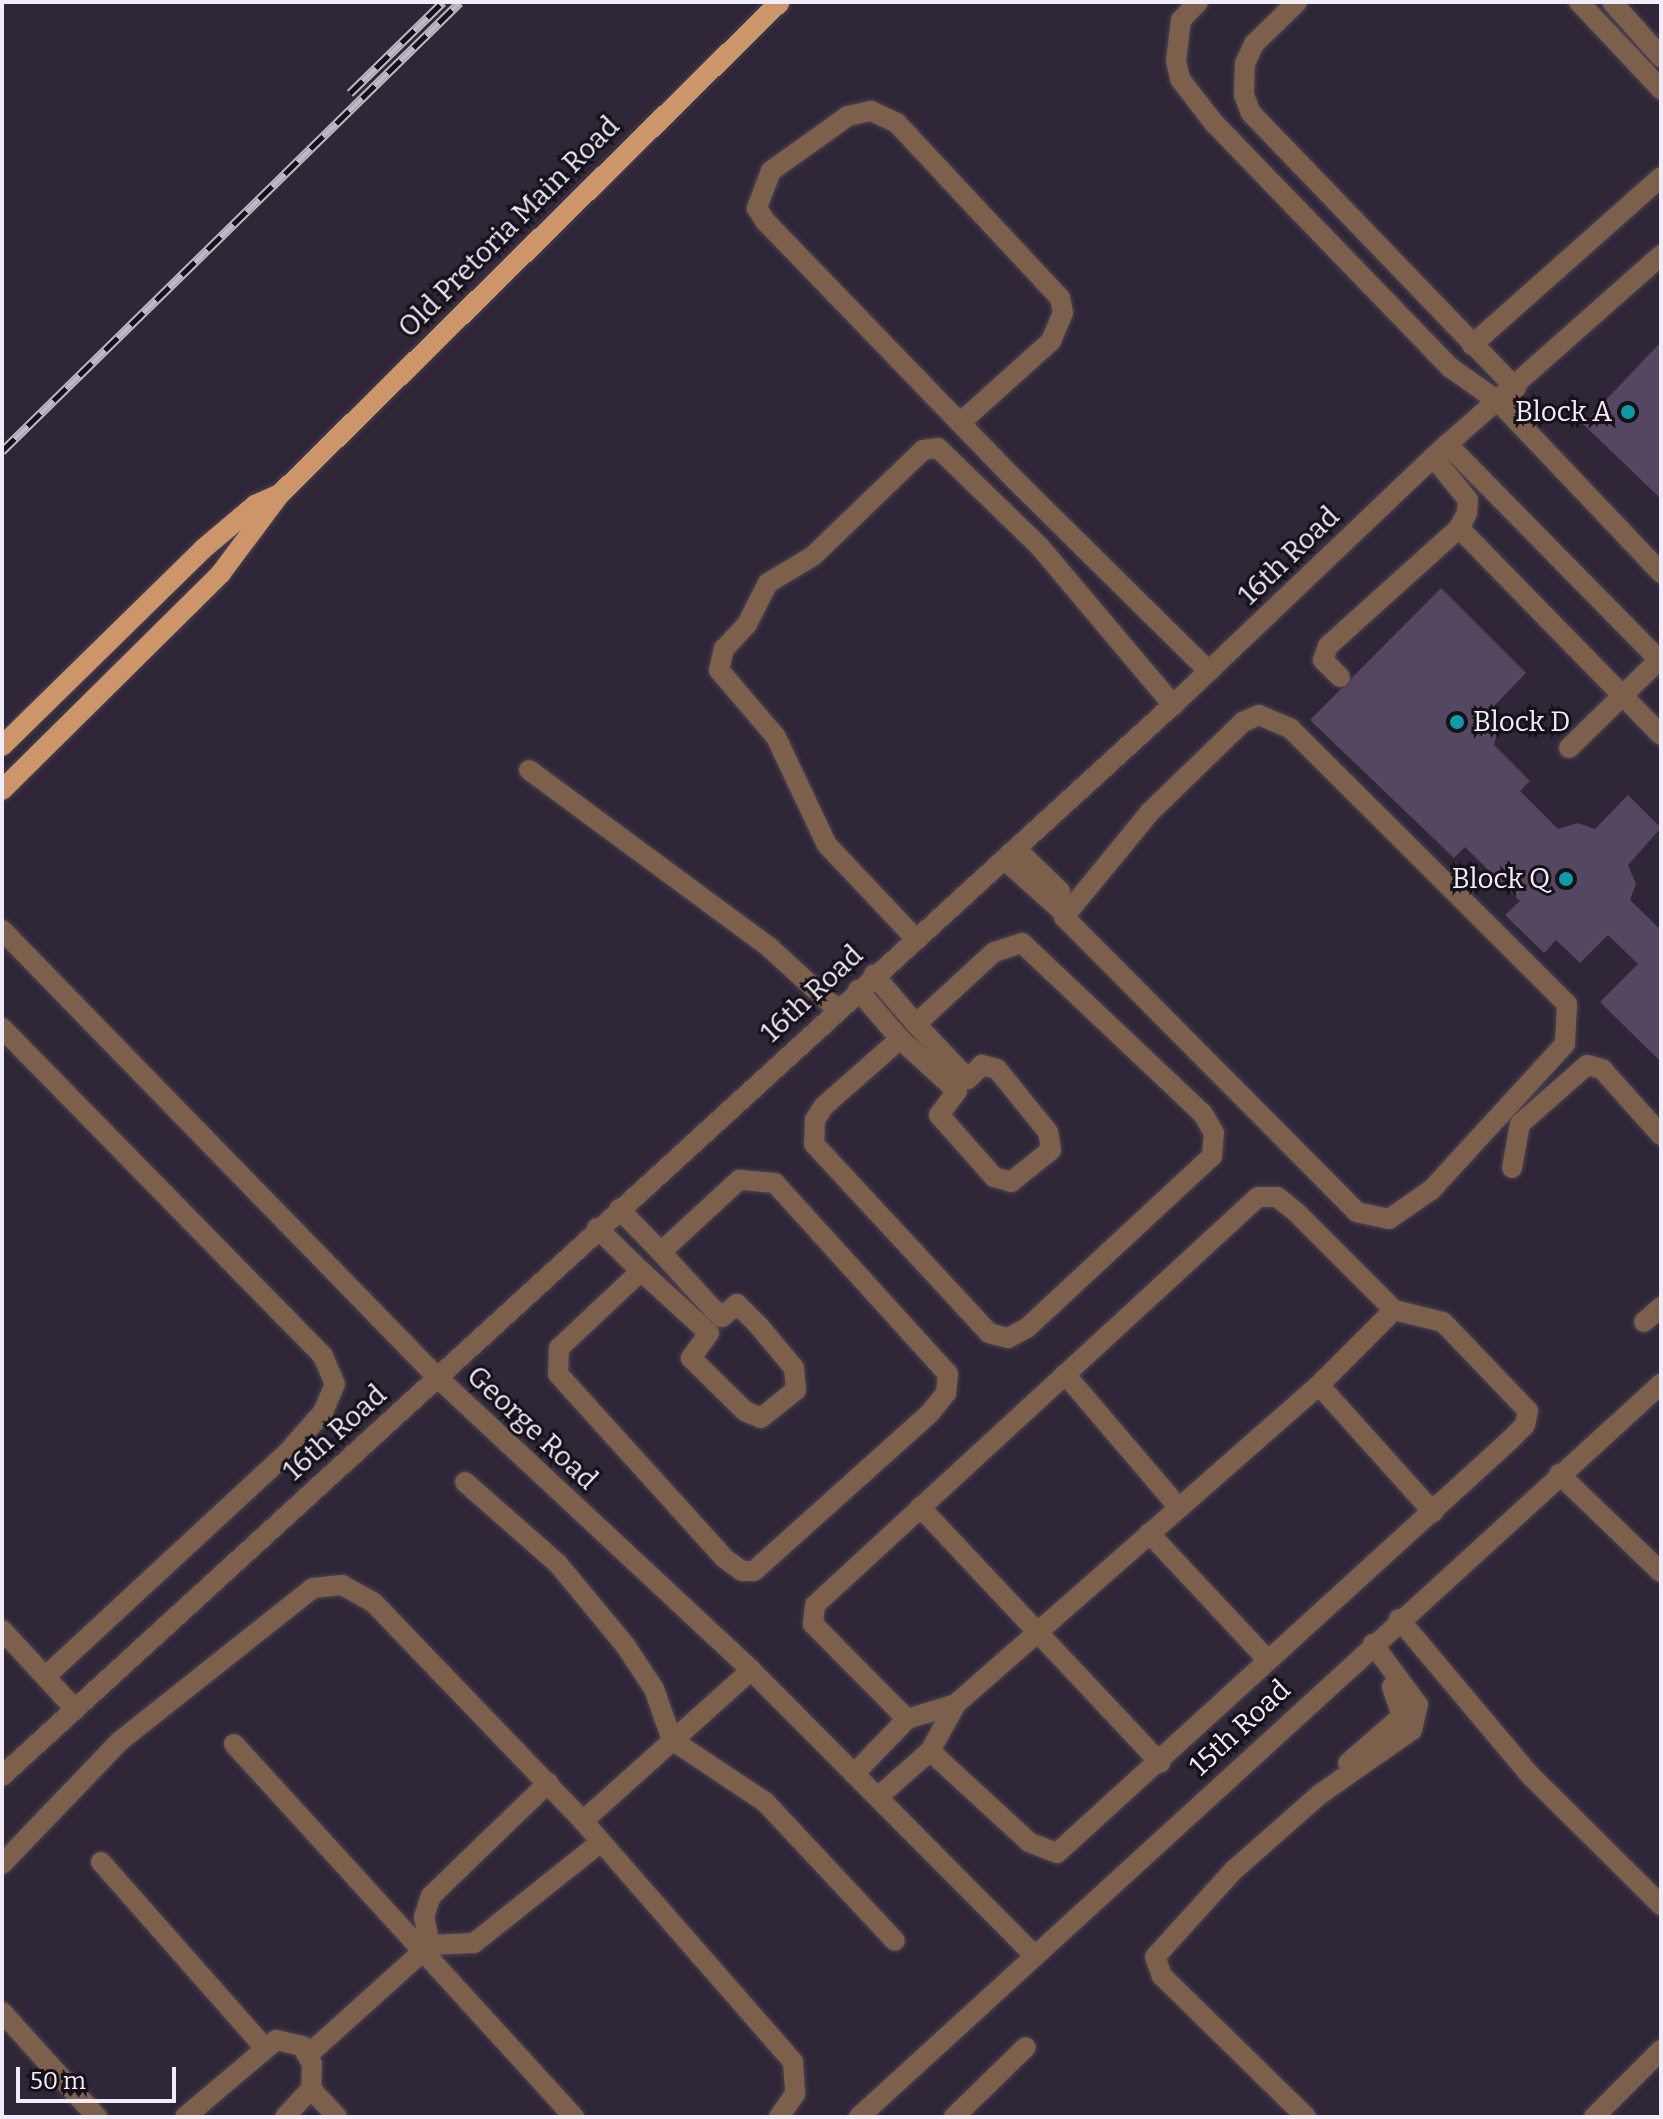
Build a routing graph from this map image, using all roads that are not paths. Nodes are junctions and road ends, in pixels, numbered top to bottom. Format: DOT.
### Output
graph roads {
  1 [pos="780,2"];
  2 [pos="1198,2"];
  3 [pos="1297,2"];
  4 [pos="1579,2"];
  5 [pos="1612,2"];
  6 [pos="1661,57"];
  7 [pos="1661,89"];
  8 [pos="1661,177"];
  9 [pos="1661,255"];
  10 [pos="1472,345"];
  11 [pos="1516,388"];
  12 [pos="1499,402"];
  13 [pos="960,423"];
  14 [pos="1440,451"];
  15 [pos="280,494"];
  16 [pos="1459,528"];
  17 [pos="1661,573"];
  18 [pos="1660,661"];
  19 [pos="1209,671"];
  20 [pos="1340,677"];
  21 [pos="1622,695"];
  22 [pos="1173,705"];
  23 [pos="1661,735"];
  24 [pos="2,746"];
  25 [pos="1569,748"];
  26 [pos="529,770"];
  27 [pos="2,790"];
  28 [pos="1010,854"];
  29 [pos="1069,908"];
  30 [pos="2,930"];
  31 [pos="914,937"];
  32 [pos="874,975"];
  33 [pos="858,990"];
  34 [pos="838,1010"];
  35 [pos="916,1024"];
  36 [pos="2,1028"];
  37 [pos="900,1039"];
  38 [pos="962,1085"];
  39 [pos="1661,1135"];
  40 [pos="1512,1168"];
  41 [pos="619,1209"];
  42 [pos="597,1228"];
  43 [pos="661,1252"];
  44 [pos="641,1271"];
  45 [pos="1661,1307"];
  46 [pos="1394,1310"];
  47 [pos="722,1317"];
  48 [pos="1644,1322"];
  49 [pos="709,1333"];
  50 [pos="1065,1374"];
  51 [pos="437,1377"];
  52 [pos="1661,1384"];
  53 [pos="1319,1385"];
  54 [pos="1559,1474"];
  55 [pos="465,1482"];
  56 [pos="920,1507"];
  57 [pos="1178,1507"];
  58 [pos="1433,1512"];
  59 [pos="1149,1533"];
  60 [pos="1661,1572"];
  61 [pos="1399,1619"];
  62 [pos="2,1630"];
  63 [pos="1041,1632"];
  64 [pos="1368,1649"];
  65 [pos="1268,1660"];
  66 [pos="751,1670"];
  67 [pos="46,1676"];
  68 [pos="956,1704"];
  69 [pos="75,1709"];
  70 [pos="907,1719"];
  71 [pos="672,1740"];
  72 [pos="234,1744"];
  73 [pos="930,1751"];
  74 [pos="1160,1763"];
  75 [pos="854,1774"];
  76 [pos="2,1776"];
  77 [pos="548,1783"];
  78 [pos="878,1797"];
  79 [pos="583,1821"];
  80 [pos="601,1842"];
  81 [pos="101,1862"];
  82 [pos="2,1864"];
  83 [pos="1661,1905"];
  84 [pos="895,1941"];
  85 [pos="425,1949"];
  86 [pos="1035,1956"];
  87 [pos="2,2012"];
  88 [pos="263,2046"];
  89 [pos="1026,2047"];
  90 [pos="1661,2050"];
  91 [pos="310,2053"];
  92 [pos="311,2089"];
  93 [pos="97,2117"];
  94 [pos="185,2117"];
  95 [pos="285,2117"];
  96 [pos="337,2117"];
  97 [pos="574,2117"];
  98 [pos="779,2117"];
  99 [pos="859,2117"];
  100 [pos="954,2117"];
  101 [pos="1306,2117"];
  102 [pos="1594,2117"];
  1 -- 15 [label="main road, Old Pretoria Main Road"];
  2 -- 12 [label="street"];
  3 -- 10 [label="street"];
  4 -- 7 [label="street"];
  5 -- 6 [label="street"];
  8 -- 10 [label="street"];
  9 -- 11 [label="street, 16th Road"];
  10 -- 11 [label="street"];
  11 -- 12 [label="street, 16th Road"];
  12 -- 14 [label="street, 16th Road"];
  12 -- 17 [label="street"];
  13 -- 13 [label="street"];
  13 -- 19 [label="street"];
  14 -- 16 [label="street"];
  14 -- 18 [label="street"];
  14 -- 19 [label="street, 16th Road"];
  15 -- 24 [label="main road, Old Pretoria Main Road"];
  15 -- 27 [label="main road, Old Pretoria Main Road"];
  16 -- 20 [label="street"];
  16 -- 21 [label="street"];
  18 -- 21 [label="street"];
  19 -- 22 [label="street, 16th Road"];
  21 -- 23 [label="street"];
  21 -- 25 [label="street"];
  22 -- 28 [label="street, 16th Road"];
  22 -- 31 [label="street"];
  26 -- 34 [label="street"];
  28 -- 29 [label="street"];
  28 -- 31 [label="street, 16th Road"];
  29 -- 29 [label="street"];
  30 -- 51 [label="street, George Road"];
  31 -- 32 [label="street, 16th Road"];
  32 -- 33 [label="street, 16th Road"];
  32 -- 35 [label="street"];
  33 -- 34 [label="street, 16th Road"];
  33 -- 37 [label="street"];
  34 -- 41 [label="street, 16th Road"];
  35 -- 37 [label="street"];
  35 -- 38 [label="street"];
  36 -- 67 [label="street"];
  37 -- 38 [label="street"];
  38 -- 38 [label="street"];
  39 -- 40 [label="street"];
  41 -- 42 [label="street, 16th Road"];
  41 -- 43 [label="street"];
  42 -- 44 [label="street"];
  42 -- 51 [label="street, 16th Road"];
  43 -- 44 [label="street"];
  43 -- 47 [label="street"];
  44 -- 49 [label="street"];
  45 -- 48 [label="street"];
  46 -- 50 [label="street"];
  46 -- 53 [label="street"];
  46 -- 58 [label="street"];
  47 -- 49 [label="street"];
  47 -- 49 [label="street"];
  50 -- 56 [label="street"];
  50 -- 57 [label="street"];
  51 -- 66 [label="street, George Road"];
  51 -- 69 [label="street, 16th Road"];
  52 -- 54 [label="street, 15th Road"];
  53 -- 57 [label="street"];
  53 -- 58 [label="street"];
  54 -- 60 [label="street"];
  54 -- 61 [label="street, 15th Road"];
  55 -- 71 [label="street"];
  56 -- 63 [label="street"];
  56 -- 70 [label="street"];
  57 -- 59 [label="street"];
  58 -- 65 [label="street"];
  59 -- 63 [label="street"];
  59 -- 65 [label="street"];
  61 -- 64 [label="street, 15th Road"];
  61 -- 83 [label="street"];
  62 -- 67 [label="street"];
  63 -- 68 [label="street"];
  63 -- 74 [label="street"];
  64 -- 86 [label="street, 15th Road"];
  64 -- 101 [label="street"];
  65 -- 74 [label="street"];
  66 -- 71 [label="street"];
  66 -- 75 [label="street, George Road"];
  67 -- 69 [label="street"];
  68 -- 70 [label="street"];
  68 -- 73 [label="street"];
  69 -- 76 [label="street, 16th Road"];
  70 -- 75 [label="street"];
  71 -- 79 [label="street"];
  71 -- 84 [label="street"];
  72 -- 85 [label="street"];
  73 -- 74 [label="street"];
  73 -- 78 [label="street"];
  75 -- 78 [label="street, George Road"];
  77 -- 79 [label="street"];
  77 -- 82 [label="street"];
  77 -- 85 [label="street"];
  78 -- 86 [label="street, George Road"];
  79 -- 80 [label="street"];
  80 -- 85 [label="street"];
  80 -- 98 [label="street"];
  81 -- 88 [label="street"];
  85 -- 91 [label="street"];
  85 -- 97 [label="street"];
  86 -- 99 [label="street, 15th Road"];
  87 -- 93 [label="street"];
  88 -- 91 [label="street"];
  88 -- 94 [label="street"];
  89 -- 100 [label="street"];
  90 -- 102 [label="street"];
  91 -- 92 [label="street"];
  92 -- 95 [label="street"];
  92 -- 96 [label="street"];
}
